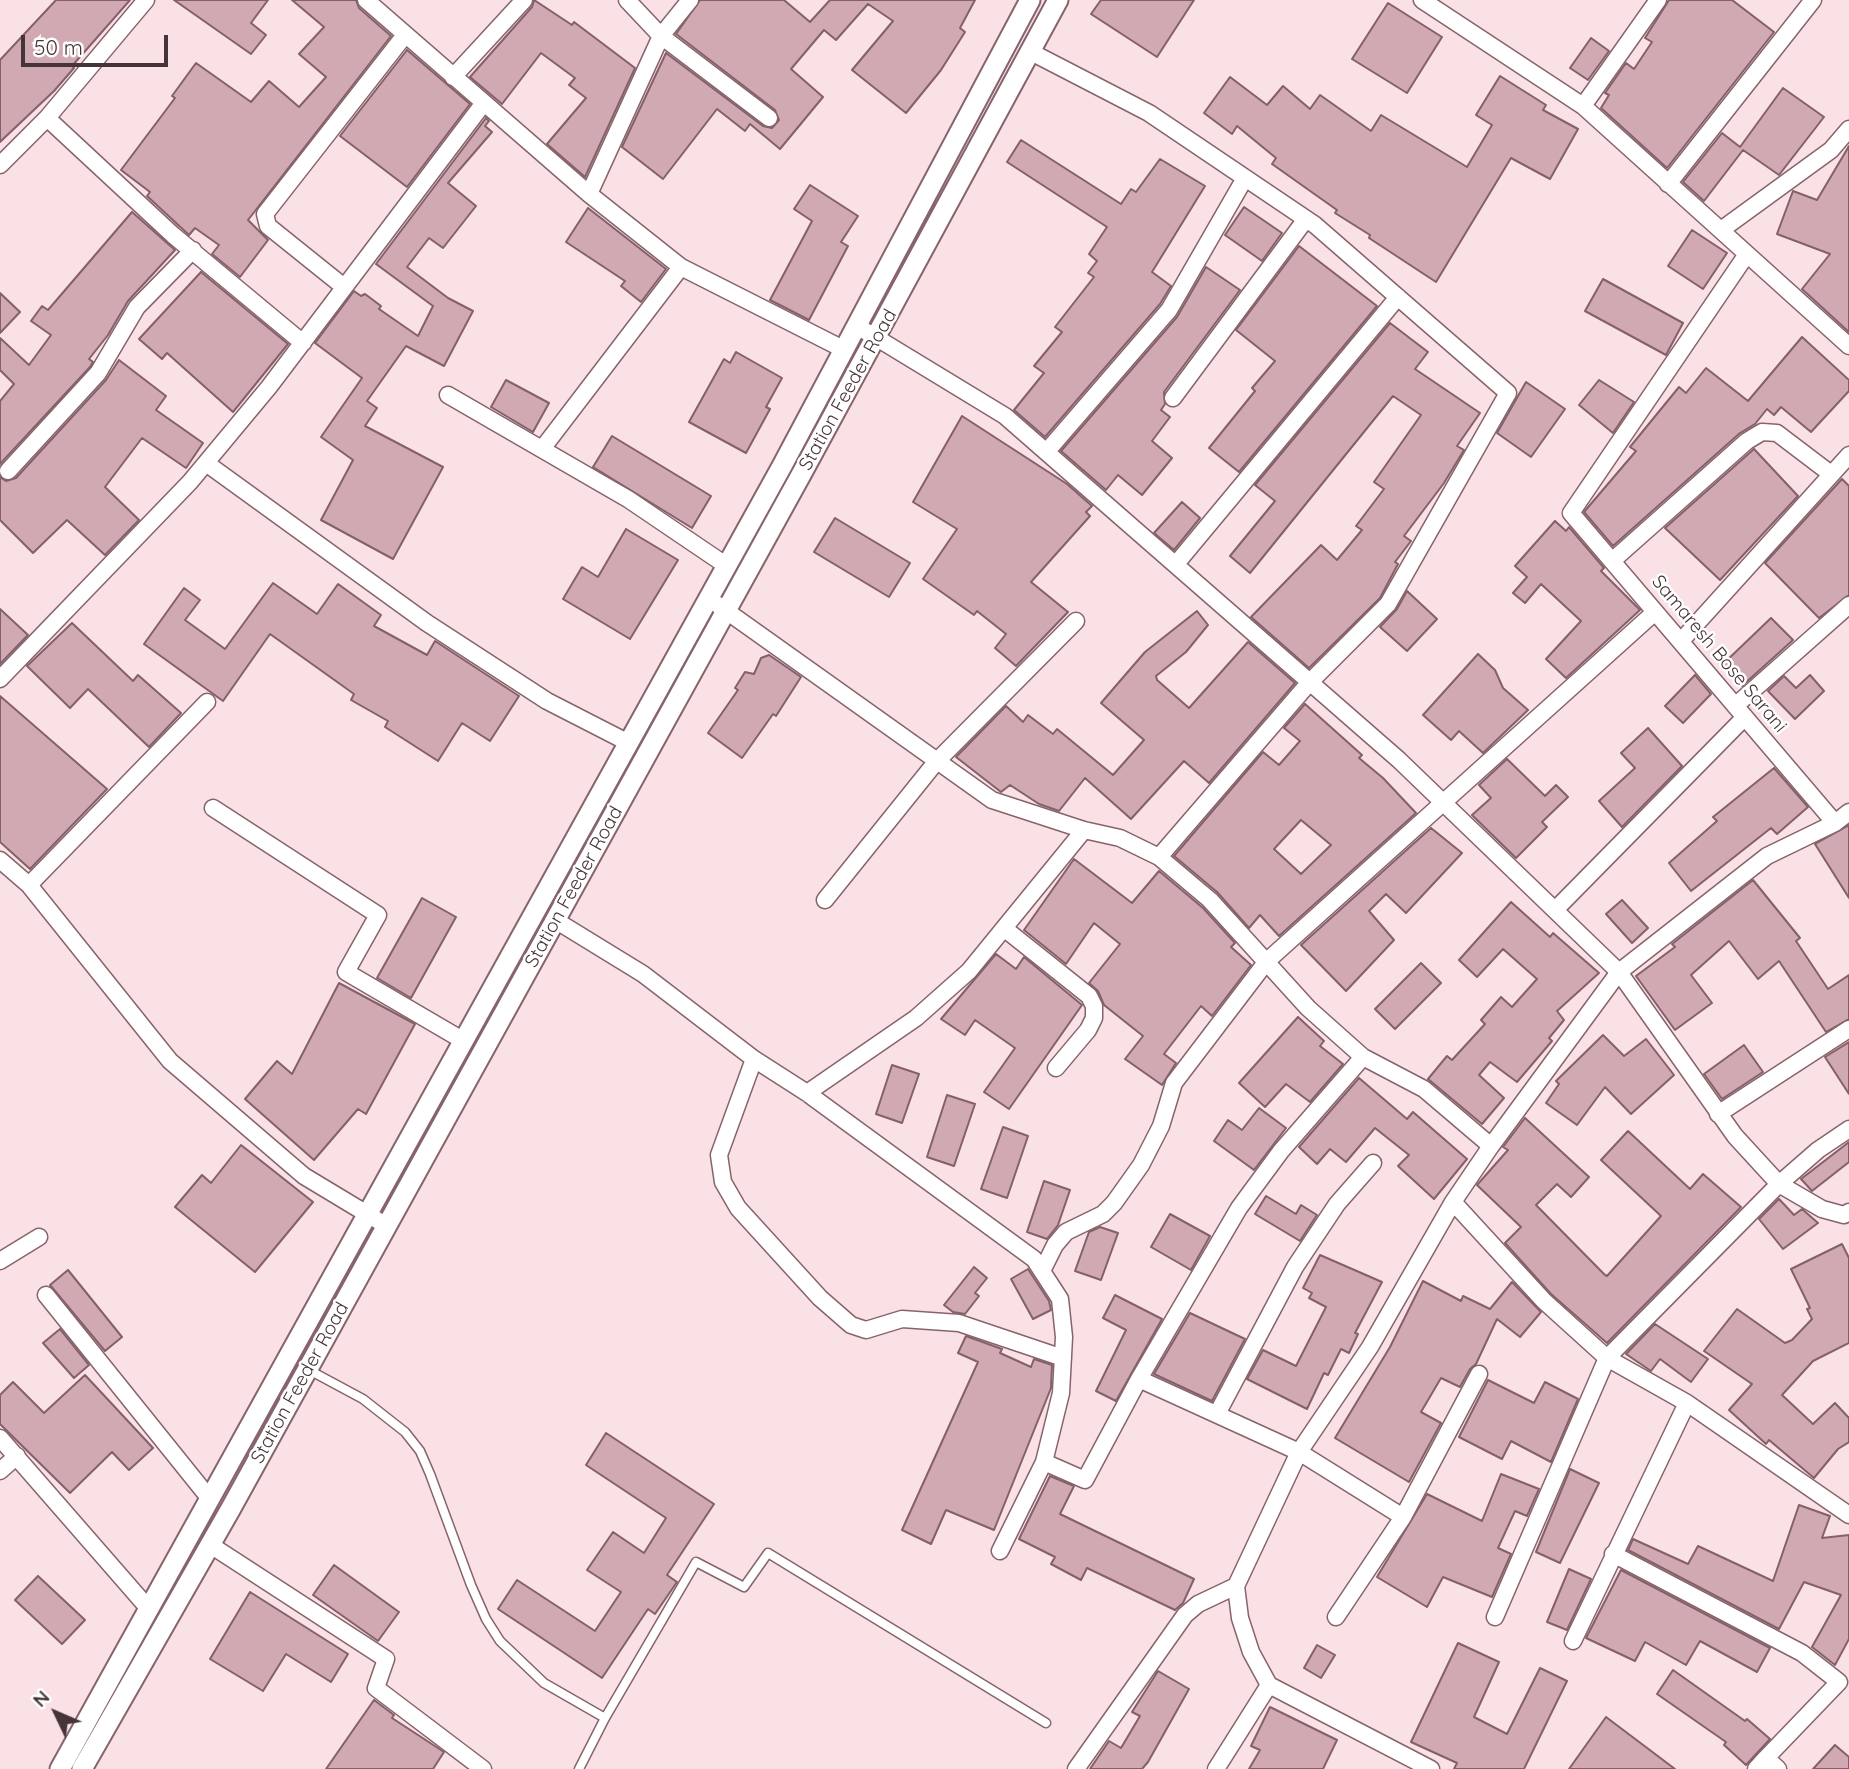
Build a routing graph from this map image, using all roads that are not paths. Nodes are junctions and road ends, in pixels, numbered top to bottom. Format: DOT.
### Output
graph roads {
  1 [pos="146,0"];
  2 [pos="524,0"];
  3 [pos="627,0"];
  4 [pos="691,0"];
  5 [pos="1030,0"];
  6 [pos="1058,0"];
  7 [pos="1422,0"];
  8 [pos="1658,0"];
  9 [pos="1812,0"];
  10 [pos="377,3"];
  11 [pos="405,35"];
  12 [pos="661,36"];
  13 [pos="1031,52"];
  14 [pos="453,77"];
  15 [pos="483,104"];
  16 [pos="1583,106"];
  17 [pos="47,118"];
  18 [pos="769,118"];
  19 [pos="1849,129"];
  20 [pos="0,165"];
  21 [pos="1245,178"];
  22 [pos="1668,184"];
  23 [pos="589,194"];
  24 [pos="1306,219"];
  25 [pos="1721,230"];
  26 [pos="193,250"];
  27 [pos="1747,254"];
  28 [pos="681,267"];
  29 [pos="345,287"];
  30 [pos="1398,297"];
  31 [pos="857,326"];
  32 [pos="877,337"];
  33 [pos="303,343"];
  34 [pos="1849,346"];
  35 [pos="843,349"];
  36 [pos="448,395"];
  37 [pos="1173,398"];
  38 [pos="542,449"];
  39 [pos="1048,450"];
  40 [pos="1849,456"];
  41 [pos="206,463"];
  42 [pos="8,471"];
  43 [pos="1831,474"];
  44 [pos="1612,561"];
  45 [pos="1176,564"];
  46 [pos="727,566"];
  47 [pos="709,598"];
  48 [pos="1849,606"];
  49 [pos="726,610"];
  50 [pos="1655,612"];
  51 [pos="1076,621"];
  52 [pos="1681,642"];
  53 [pos="0,679"];
  54 [pos="1309,684"];
  55 [pos="207,702"];
  56 [pos="1740,712"];
  57 [pos="629,743"];
  58 [pos="936,762"];
  59 [pos="1445,801"];
  60 [pos="213,808"];
  61 [pos="1849,812"];
  62 [pos="1835,823"];
  63 [pos="1084,830"];
  64 [pos="1159,857"];
  65 [pos="0,860"];
  66 [pos="29,885"];
  67 [pos="825,900"];
  68 [pos="1555,910"];
  69 [pos="555,920"];
  70 [pos="1005,929"];
  71 [pos="1267,961"];
  72 [pos="1619,972"];
  73 [pos="1849,1029"];
  74 [pos="464,1041"];
  75 [pos="1363,1057"];
  76 [pos="754,1059"];
  77 [pos="1056,1068"];
  78 [pos="807,1093"];
  79 [pos="1718,1114"];
  80 [pos="1849,1129"];
  81 [pos="1491,1146"];
  82 [pos="1373,1163"];
  83 [pos="1779,1184"];
  84 [pos="1453,1202"];
  85 [pos="368,1215"];
  86 [pos="1847,1218"];
  87 [pos="387,1226"];
  88 [pos="39,1237"];
  89 [pos="0,1261"];
  90 [pos="1042,1271"];
  91 [pos="46,1295"];
  92 [pos="1063,1358"];
  93 [pos="1607,1358"];
  94 [pos="307,1369"];
  95 [pos="1479,1374"];
  96 [pos="1139,1379"];
  97 [pos="1687,1403"];
  98 [pos="1217,1415"];
  99 [pos="0,1438"];
  100 [pos="1299,1452"];
  101 [pos="17,1456"];
  102 [pos="1044,1462"];
  103 [pos="0,1471"];
  104 [pos="210,1499"];
  105 [pos="1849,1515"];
  106 [pos="1403,1517"];
  107 [pos="209,1544"];
  108 [pos="1000,1551"];
  109 [pos="1613,1554"];
  110 [pos="1236,1586"];
  111 [pos="149,1609"];
  112 [pos="1336,1617"];
  113 [pos="1495,1617"];
  114 [pos="1573,1641"];
  115 [pos="1269,1685"];
  116 [pos="605,1718"];
  117 [pos="1046,1723"];
  118 [pos="1767,1765"];
  119 [pos="60,1769"];
  120 [pos="82,1769"];
  121 [pos="483,1769"];
  122 [pos="579,1769"];
  123 [pos="1076,1769"];
  124 [pos="1216,1769"];
  125 [pos="1431,1769"];
  1 -- 17 [label="street"];
  2 -- 14 [label="street"];
  3 -- 12 [label="street"];
  4 -- 12 [label="street"];
  5 -- 31 [label="street, Station Feeder Road"];
  6 -- 13 [label="street, Station Feeder Road"];
  7 -- 16 [label="street"];
  8 -- 16 [label="street"];
  9 -- 22 [label="street"];
  10 -- 11 [label="street"];
  11 -- 14 [label="street"];
  11 -- 29 [label="street"];
  12 -- 18 [label="street"];
  12 -- 23 [label="street"];
  13 -- 21 [label="street"];
  13 -- 32 [label="street, Station Feeder Road"];
  14 -- 15 [label="street"];
  15 -- 23 [label="street"];
  15 -- 29 [label="street"];
  16 -- 22 [label="street"];
  17 -- 20 [label="street"];
  17 -- 26 [label="street"];
  19 -- 25 [label="street"];
  21 -- 24 [label="street"];
  21 -- 39 [label="street"];
  22 -- 25 [label="street"];
  23 -- 28 [label="street"];
  24 -- 30 [label="street"];
  24 -- 37 [label="street"];
  25 -- 27 [label="street"];
  26 -- 33 [label="street"];
  26 -- 42 [label="street"];
  27 -- 34 [label="street"];
  27 -- 44 [label="street, Samaresh Bose Sarani"];
  28 -- 35 [label="street"];
  28 -- 38 [label="street"];
  29 -- 33 [label="street"];
  30 -- 45 [label="street"];
  30 -- 54 [label="street"];
  31 -- 32 [label="street"];
  31 -- 35 [label="street, Station Feeder Road"];
  32 -- 39 [label="street"];
  32 -- 49 [label="street, Station Feeder Road"];
  33 -- 41 [label="street"];
  35 -- 46 [label="street, Station Feeder Road"];
  36 -- 38 [label="street"];
  38 -- 46 [label="street"];
  39 -- 45 [label="street"];
  40 -- 43 [label="street"];
  41 -- 53 [label="street"];
  41 -- 57 [label="street"];
  43 -- 44 [label="street"];
  43 -- 52 [label="street"];
  44 -- 50 [label="street, Samaresh Bose Sarani"];
  45 -- 54 [label="street"];
  46 -- 47 [label="street, Station Feeder Road"];
  47 -- 49 [label="street"];
  47 -- 57 [label="street, Station Feeder Road"];
  48 -- 56 [label="street"];
  49 -- 58 [label="street"];
  49 -- 69 [label="street, Station Feeder Road"];
  50 -- 52 [label="street, Samaresh Bose Sarani"];
  50 -- 59 [label="street"];
  51 -- 58 [label="street"];
  52 -- 56 [label="street, Samaresh Bose Sarani"];
  54 -- 59 [label="street"];
  54 -- 64 [label="street"];
  55 -- 66 [label="street"];
  56 -- 62 [label="street, Samaresh Bose Sarani"];
  56 -- 68 [label="street"];
  57 -- 74 [label="street, Station Feeder Road"];
  58 -- 63 [label="street"];
  58 -- 67 [label="street"];
  59 -- 68 [label="street"];
  59 -- 71 [label="street"];
  60 -- 74 [label="street"];
  61 -- 62 [label="street"];
  62 -- 72 [label="street"];
  63 -- 64 [label="street"];
  63 -- 70 [label="street"];
  64 -- 71 [label="street"];
  65 -- 66 [label="street"];
  66 -- 85 [label="street"];
  68 -- 72 [label="street"];
  69 -- 76 [label="street"];
  69 -- 87 [label="street, Station Feeder Road"];
  70 -- 77 [label="street"];
  70 -- 78 [label="street"];
  71 -- 75 [label="street"];
  71 -- 90 [label="street"];
  72 -- 79 [label="street"];
  72 -- 81 [label="street"];
  73 -- 79 [label="street"];
  74 -- 85 [label="street, Station Feeder Road"];
  75 -- 81 [label="street"];
  75 -- 96 [label="street"];
  76 -- 78 [label="street"];
  76 -- 92 [label="street"];
  78 -- 90 [label="street"];
  79 -- 83 [label="street"];
  80 -- 83 [label="street"];
  81 -- 84 [label="street"];
  82 -- 98 [label="street"];
  83 -- 86 [label="street"];
  83 -- 93 [label="street"];
  84 -- 93 [label="street"];
  84 -- 100 [label="street"];
  85 -- 87 [label="street"];
  85 -- 104 [label="street, Station Feeder Road"];
  87 -- 94 [label="street, Station Feeder Road"];
  88 -- 89 [label="street"];
  90 -- 92 [label="street"];
  91 -- 104 [label="street"];
  92 -- 102 [label="street"];
  93 -- 97 [label="street"];
  93 -- 113 [label="street"];
  94 -- 107 [label="street, Station Feeder Road"];
  94 -- 116 [label="lane"];
  95 -- 106 [label="street"];
  96 -- 98 [label="street"];
  96 -- 102 [label="street"];
  97 -- 105 [label="street"];
  97 -- 109 [label="street"];
  98 -- 100 [label="street"];
  99 -- 101 [label="street"];
  100 -- 106 [label="street"];
  100 -- 110 [label="street"];
  101 -- 103 [label="street"];
  101 -- 111 [label="street"];
  102 -- 108 [label="street"];
  104 -- 111 [label="street, Station Feeder Road"];
  106 -- 112 [label="street"];
  107 -- 120 [label="street, Station Feeder Road"];
  107 -- 121 [label="street"];
  109 -- 114 [label="street"];
  109 -- 118 [label="street"];
  110 -- 115 [label="street"];
  110 -- 123 [label="street"];
  111 -- 119 [label="street, Station Feeder Road"];
  115 -- 124 [label="street"];
  115 -- 125 [label="street"];
  116 -- 117 [label="lane"];
  116 -- 122 [label="lane"];
}
